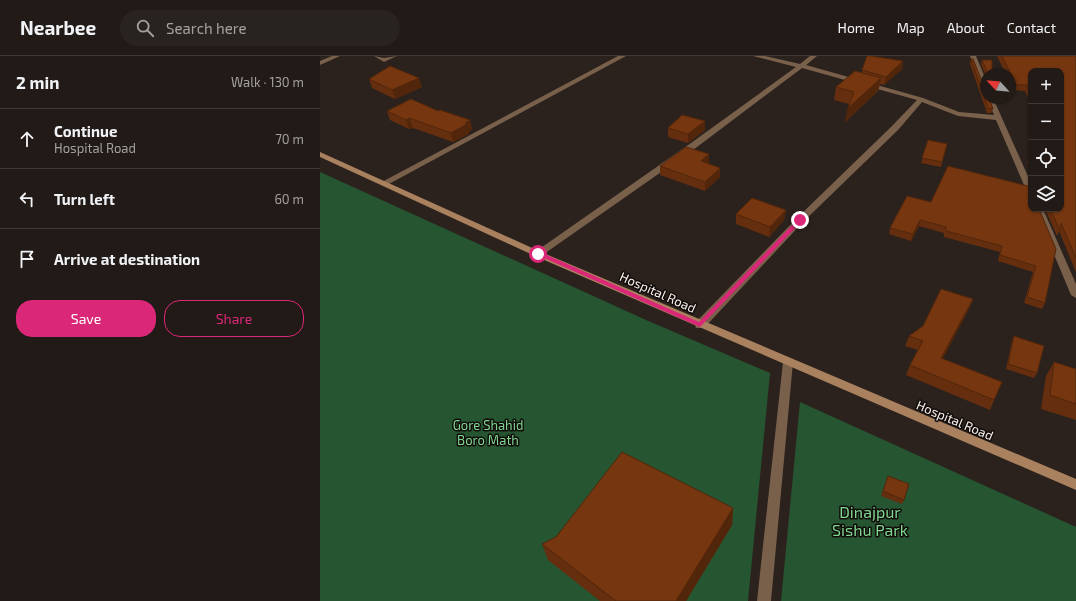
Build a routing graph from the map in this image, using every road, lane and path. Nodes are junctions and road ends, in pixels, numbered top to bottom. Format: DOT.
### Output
graph roads {
  1 [pos="337,56"];
  2 [pos="376,56"];
  3 [pos="394,56"];
  4 [pos="623,56"];
  5 [pos="756,56"];
  6 [pos="814,56"];
  7 [pos="973,56"];
  8 [pos="320,63"];
  9 [pos="802,66"];
  10 [pos="980,73"];
  11 [pos="921,99"];
  12 [pos="993,104"];
  13 [pos="999,118"];
  14 [pos="320,154"];
  15 [pos="384,183"];
  16 [pos="1028,185"];
  17 [pos="1039,212"];
  18 [pos="538,254"];
  19 [pos="1076,294"];
  20 [pos="700,325"];
  21 [pos="788,362"];
  22 [pos="1076,485"];
  23 [pos="764,601"];
  1 -- 8 [label="street"];
  2 -- 3 [label="street"];
  4 -- 15 [label="street"];
  5 -- 9 [label="street"];
  6 -- 9 [label="street"];
  7 -- 10 [label="street"];
  9 -- 11 [label="street"];
  9 -- 18 [label="street"];
  11 -- 13 [label="street"];
  11 -- 20 [label="street"];
  12 -- 13 [label="street"];
  13 -- 16 [label="street"];
  14 -- 15 [label="main road, Hospital Road"];
  15 -- 18 [label="main road, Hospital Road"];
  17 -- 19 [label="street"];
  18 -- 20 [label="main road, Hospital Road"];
  20 -- 21 [label="main road, Hospital Road"];
  21 -- 22 [label="main road, Hospital Road"];
  21 -- 23 [label="street"];
}
